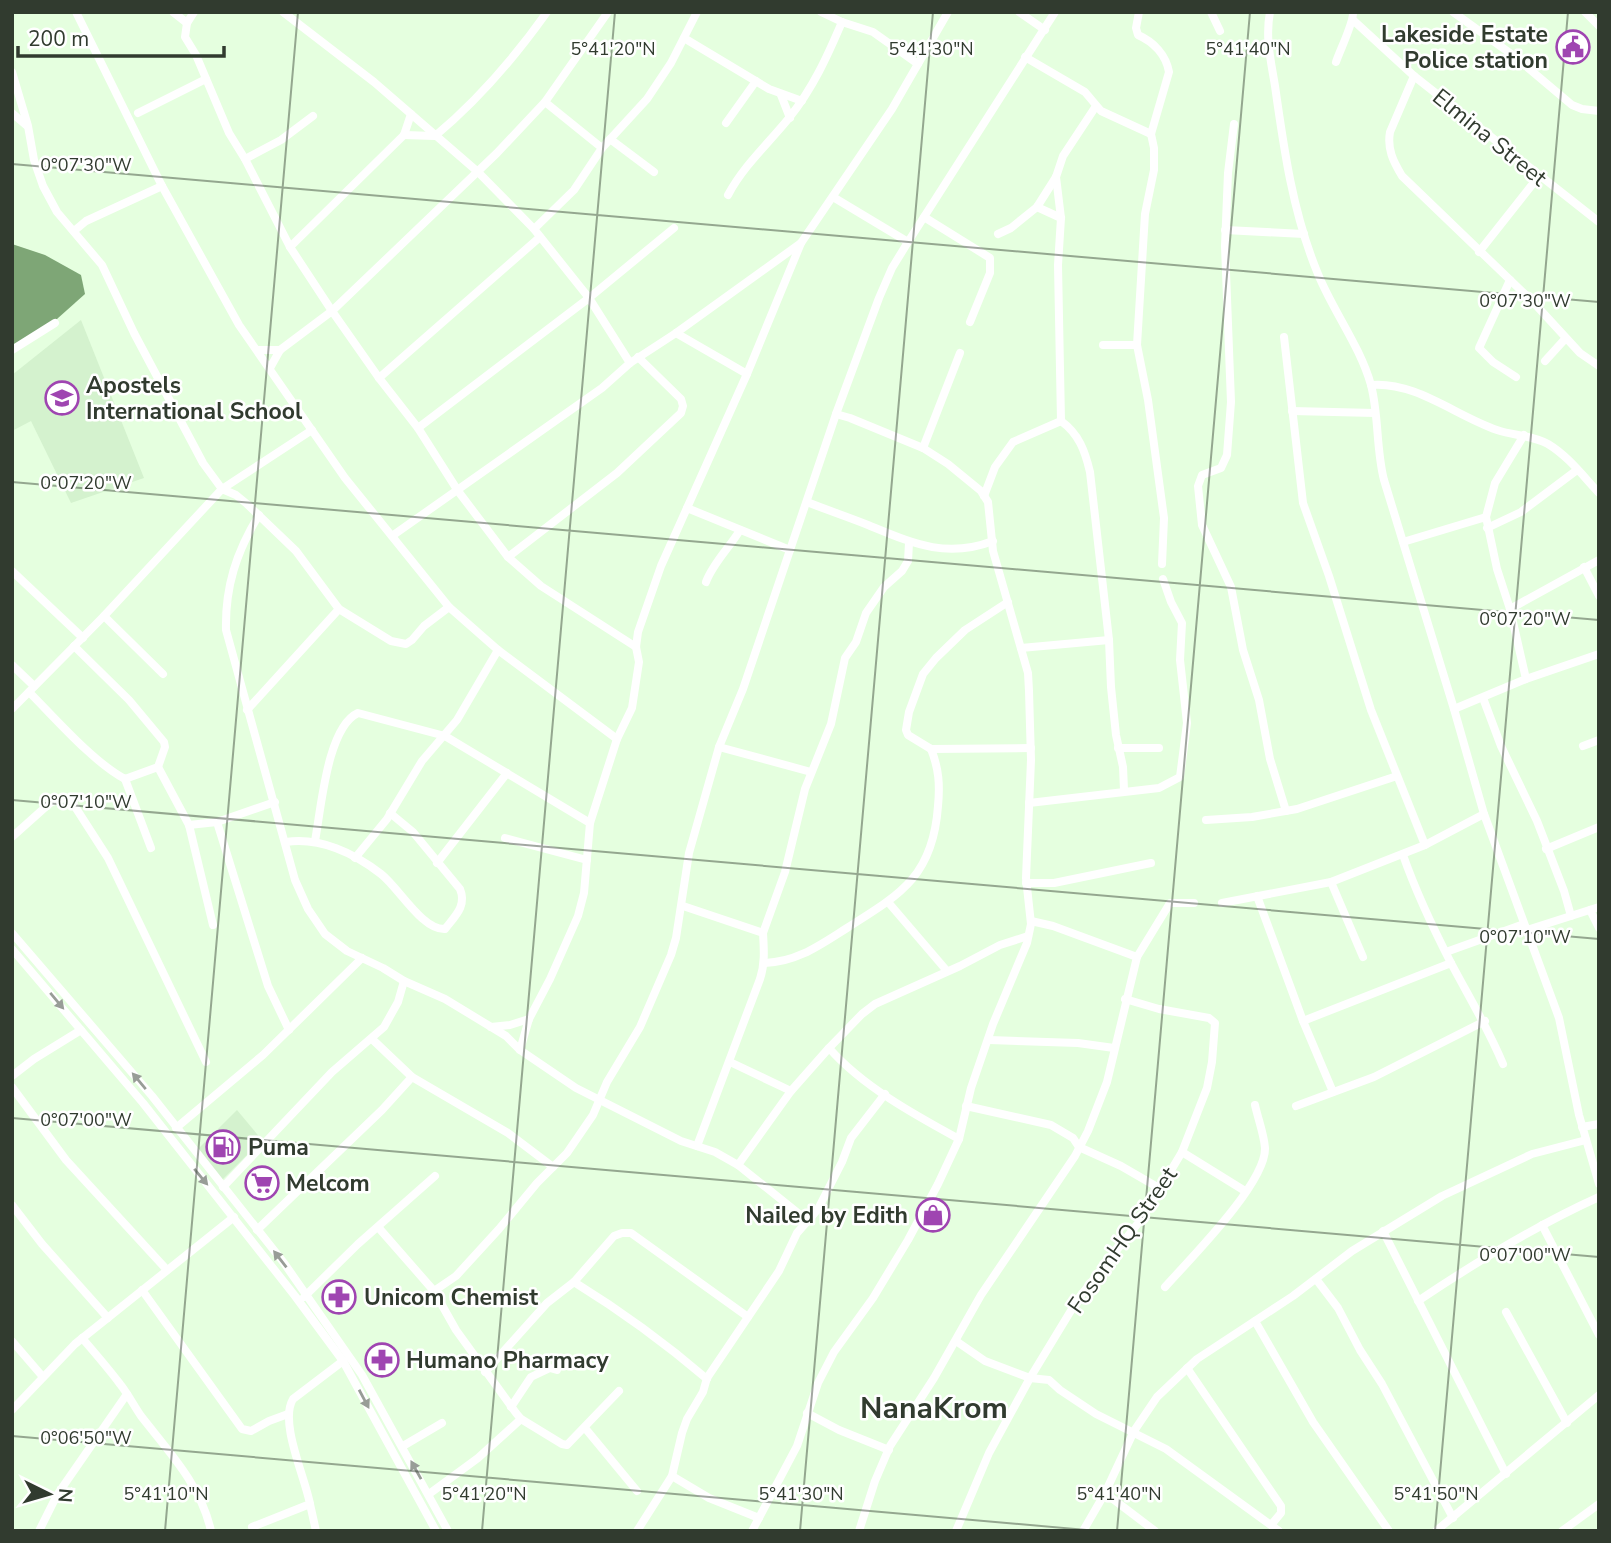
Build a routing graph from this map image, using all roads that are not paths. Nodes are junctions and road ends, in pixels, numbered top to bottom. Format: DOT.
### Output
graph roads {
  1 [pos="76,12"];
  2 [pos="173,12"];
  3 [pos="194,12"];
  4 [pos="284,12"];
  5 [pos="547,12"];
  6 [pos="608,12"];
  7 [pos="697,12"];
  8 [pos="821,12"];
  9 [pos="948,12"];
  10 [pos="1018,12"];
  11 [pos="1055,12"];
  12 [pos="1139,12"];
  13 [pos="1211,12"];
  14 [pos="1270,12"];
  15 [pos="1453,12"];
  16 [pos="1585,12"];
  17 [pos="1353,16"];
  18 [pos="842,22"];
  19 [pos="187,23"];
  20 [pos="1599,26"];
  21 [pos="1045,30"];
  22 [pos="1220,31"];
  23 [pos="684,37"];
  24 [pos="1026,57"];
  25 [pos="1336,62"];
  26 [pos="918,64"];
  27 [pos="12,72"];
  28 [pos="1414,76"];
  29 [pos="206,79"];
  30 [pos="756,81"];
  31 [pos="781,95"];
  32 [pos="802,100"];
  33 [pos="545,102"];
  34 [pos="1096,106"];
  35 [pos="1599,111"];
  36 [pos="12,113"];
  37 [pos="138,113"];
  38 [pos="411,114"];
  39 [pos="313,116"];
  40 [pos="790,118"];
  41 [pos="726,123"];
  42 [pos="1234,124"];
  43 [pos="28,126"];
  44 [pos="1151,134"];
  45 [pos="404,135"];
  46 [pos="435,136"];
  47 [pos="610,139"];
  48 [pos="602,149"];
  49 [pos="245,159"];
  50 [pos="478,172"];
  51 [pos="654,172"];
  52 [pos="1539,176"];
  53 [pos="1056,177"];
  54 [pos="162,186"];
  55 [pos="728,195"];
  56 [pos="833,197"];
  57 [pos="1037,207"];
  58 [pos="924,217"];
  59 [pos="1061,218"];
  60 [pos="1599,222"];
  61 [pos="674,228"];
  62 [pos="534,229"];
  63 [pos="1225,230"];
  64 [pos="74,231"];
  65 [pos="998,234"];
  66 [pos="1304,234"];
  67 [pos="540,237"];
  68 [pos="908,242"];
  69 [pos="801,243"];
  70 [pos="290,247"];
  71 [pos="1479,252"];
  72 [pos="1510,280"];
  73 [pos="589,298"];
  74 [pos="332,311"];
  75 [pos="970,322"];
  76 [pos="55,323"];
  77 [pos="676,333"];
  78 [pos="1284,337"];
  79 [pos="1565,339"];
  80 [pos="1103,345"];
  81 [pos="1137,345"];
  82 [pos="12,350"];
  83 [pos="258,350"];
  84 [pos="280,350"];
  85 [pos="960,353"];
  86 [pos="639,357"];
  87 [pos="1545,361"];
  88 [pos="630,363"];
  89 [pos="1599,366"];
  90 [pos="270,368"];
  91 [pos="747,374"];
  92 [pos="1516,377"];
  93 [pos="379,378"];
  94 [pos="1371,385"];
  95 [pos="1292,411"];
  96 [pos="1375,413"];
  97 [pos="836,414"];
  98 [pos="1061,421"];
  99 [pos="418,428"];
  100 [pos="312,430"];
  101 [pos="1524,435"];
  102 [pos="923,448"];
  103 [pos="1577,470"];
  104 [pos="222,489"];
  105 [pos="458,491"];
  106 [pos="1599,493"];
  107 [pos="984,496"];
  108 [pos="807,502"];
  109 [pos="687,508"];
  110 [pos="259,515"];
  111 [pos="1486,517"];
  112 [pos="1487,528"];
  113 [pos="740,530"];
  114 [pos="391,536"];
  115 [pos="993,541"];
  116 [pos="1403,542"];
  117 [pos="909,543"];
  118 [pos="790,550"];
  119 [pos="508,557"];
  120 [pos="1599,559"];
  121 [pos="1162,564"];
  122 [pos="1584,567"];
  123 [pos="12,571"];
  124 [pos="1163,579"];
  125 [pos="706,582"];
  126 [pos="1599,596"];
  127 [pos="1008,602"];
  128 [pos="449,607"];
  129 [pos="339,609"];
  130 [pos="1510,609"];
  131 [pos="104,616"];
  132 [pos="83,638"];
  133 [pos="1109,640"];
  134 [pos="74,646"];
  135 [pos="636,647"];
  136 [pos="1021,648"];
  137 [pos="498,650"];
  138 [pos="1599,654"];
  139 [pos="12,665"];
  140 [pos="163,674"];
  141 [pos="1526,680"];
  142 [pos="32,689"];
  143 [pos="1483,698"];
  144 [pos="12,709"];
  145 [pos="1454,709"];
  146 [pos="247,710"];
  147 [pos="444,736"];
  148 [pos="617,739"];
  149 [pos="1599,740"];
  150 [pos="1583,746"];
  151 [pos="719,747"];
  152 [pos="1031,748"];
  153 [pos="1118,748"];
  154 [pos="1159,748"];
  155 [pos="931,749"];
  156 [pos="158,767"];
  157 [pos="811,772"];
  158 [pos="507,773"];
  159 [pos="1397,776"];
  160 [pos="125,779"];
  161 [pos="1124,790"];
  162 [pos="275,802"];
  163 [pos="1029,803"];
  164 [pos="1286,811"];
  165 [pos="390,813"];
  166 [pos="1484,814"];
  167 [pos="1206,820"];
  168 [pos="217,822"];
  169 [pos="590,823"];
  170 [pos="189,825"];
  171 [pos="1599,828"];
  172 [pos="12,837"];
  173 [pos="505,838"];
  174 [pos="315,841"];
  175 [pos="286,842"];
  176 [pos="1425,845"];
  177 [pos="151,848"];
  178 [pos="1546,849"];
  179 [pos="1403,855"];
  180 [pos="355,858"];
  181 [pos="587,860"];
  182 [pos="437,863"];
  183 [pos="1151,863"];
  184 [pos="1332,882"];
  185 [pos="1026,883"];
  186 [pos="1257,896"];
  187 [pos="888,902"];
  188 [pos="1194,903"];
  189 [pos="1222,903"];
  190 [pos="682,906"];
  191 [pos="1599,907"];
  192 [pos="1590,910"];
  193 [pos="1571,916"];
  194 [pos="1031,921"];
  195 [pos="213,925"];
  196 [pos="1526,927"];
  197 [pos="1599,928"];
  198 [pos="12,933"];
  199 [pos="763,933"];
  200 [pos="1028,936"];
  201 [pos="12,949"];
  202 [pos="1446,952"];
  203 [pos="1137,957"];
  204 [pos="1363,957"];
  205 [pos="362,958"];
  206 [pos="765,963"];
  207 [pos="1451,963"];
  208 [pos="947,971"];
  209 [pos="404,981"];
  210 [pos="1125,999"];
  211 [pos="529,1019"];
  212 [pos="1303,1021"];
  213 [pos="1485,1021"];
  214 [pos="489,1027"];
  215 [pos="80,1030"];
  216 [pos="289,1030"];
  217 [pos="372,1039"];
  218 [pos="989,1040"];
  219 [pos="829,1048"];
  220 [pos="1114,1048"];
  221 [pos="520,1050"];
  222 [pos="206,1062"];
  223 [pos="730,1062"];
  224 [pos="1503,1064"];
  225 [pos="12,1076"];
  226 [pos="412,1077"];
  227 [pos="12,1087"];
  228 [pos="792,1091"];
  229 [pos="1333,1092"];
  230 [pos="885,1094"];
  231 [pos="600,1100"];
  232 [pos="1255,1105"];
  233 [pos="966,1106"];
  234 [pos="1296,1106"];
  235 [pos="1599,1124"];
  236 [pos="1582,1127"];
  237 [pos="176,1128"];
  238 [pos="958,1139"];
  239 [pos="1586,1140"];
  240 [pos="697,1146"];
  241 [pos="1079,1147"];
  242 [pos="1182,1152"];
  243 [pos="738,1165"];
  244 [pos="553,1167"];
  245 [pos="435,1177"];
  246 [pos="1599,1184"];
  247 [pos="223,1187"];
  248 [pos="1159,1188"];
  249 [pos="1245,1191"];
  250 [pos="1599,1197"];
  251 [pos="12,1205"];
  252 [pos="234,1217"];
  253 [pos="807,1221"];
  254 [pos="1542,1225"];
  255 [pos="378,1227"];
  256 [pos="257,1230"];
  257 [pos="1383,1231"];
  258 [pos="167,1270"];
  259 [pos="1316,1279"];
  260 [pos="574,1282"];
  261 [pos="1165,1287"];
  262 [pos="142,1290"];
  263 [pos="434,1291"];
  264 [pos="307,1295"];
  265 [pos="1418,1301"];
  266 [pos="300,1302"];
  267 [pos="1506,1312"];
  268 [pos="748,1317"];
  269 [pos="108,1318"];
  270 [pos="1255,1321"];
  271 [pos="1599,1335"];
  272 [pos="82,1338"];
  273 [pos="12,1341"];
  274 [pos="956,1341"];
  275 [pos="343,1361"];
  276 [pos="1187,1368"];
  277 [pos="557,1370"];
  278 [pos="485,1372"];
  279 [pos="43,1377"];
  280 [pos="1030,1378"];
  281 [pos="707,1379"];
  282 [pos="619,1391"];
  283 [pos="127,1394"];
  284 [pos="1599,1395"];
  285 [pos="511,1407"];
  286 [pos="13,1408"];
  287 [pos="807,1413"];
  288 [pos="288,1414"];
  289 [pos="521,1419"];
  290 [pos="442,1423"];
  291 [pos="1567,1423"];
  292 [pos="585,1428"];
  293 [pos="1134,1431"];
  294 [pos="403,1446"];
  295 [pos="889,1450"];
  296 [pos="1506,1475"];
  297 [pos="672,1476"];
  298 [pos="637,1491"];
  299 [pos="1105,1493"];
  300 [pos="429,1494"];
  301 [pos="310,1504"];
  302 [pos="1599,1504"];
  303 [pos="759,1518"];
  304 [pos="1453,1518"];
  305 [pos="252,1527"];
  306 [pos="1275,1528"];
  307 [pos="38,1531"];
  308 [pos="211,1531"];
  309 [pos="316,1531"];
  310 [pos="436,1531"];
  311 [pos="448,1531"];
  312 [pos="637,1531"];
  313 [pos="752,1531"];
  314 [pos="859,1531"];
  315 [pos="956,1531"];
  316 [pos="1083,1531"];
  317 [pos="1155,1531"];
  318 [pos="1389,1531"];
  319 [pos="1436,1531"];
  320 [pos="1562,1531"];
  1 -- 54 [label="street"];
  2 -- 19 [label="street"];
  3 -- 19 [label="street"];
  4 -- 38 [label="street"];
  5 -- 46 [label="street"];
  6 -- 33 [label="street"];
  7 -- 23 [label="street"];
  8 -- 18 [label="street"];
  9 -- 26 [label="street"];
  10 -- 21 [label="street"];
  11 -- 21 [label="street"];
  12 -- 44 [label="street"];
  13 -- 22 [label="street"];
  14 -- 66 [label="street"];
  15 -- 35 [label="street"];
  16 -- 20 [label="street"];
  17 -- 25 [label="street"];
  17 -- 28 [label="street, Elmina Street"];
  18 -- 26 [label="street"];
  18 -- 32 [label="street"];
  19 -- 29 [label="street"];
  21 -- 24 [label="street"];
  23 -- 30 [label="street"];
  23 -- 47 [label="street"];
  24 -- 34 [label="street"];
  24 -- 58 [label="street"];
  26 -- 56 [label="street"];
  27 -- 43 [label="street"];
  28 -- 52 [label="street, Elmina Street"];
  28 -- 71 [label="street"];
  29 -- 37 [label="street"];
  29 -- 49 [label="street"];
  30 -- 31 [label="street"];
  30 -- 41 [label="street"];
  31 -- 32 [label="street"];
  31 -- 40 [label="street"];
  32 -- 40 [label="street"];
  33 -- 48 [label="street"];
  33 -- 50 [label="street"];
  34 -- 44 [label="street"];
  34 -- 53 [label="street"];
  36 -- 43 [label="street"];
  38 -- 45 [label="street"];
  38 -- 46 [label="street"];
  39 -- 49 [label="street"];
  40 -- 55 [label="street"];
  42 -- 63 [label="street"];
  43 -- 64 [label="street"];
  44 -- 81 [label="street"];
  45 -- 46 [label="street"];
  45 -- 70 [label="street"];
  46 -- 50 [label="street"];
  47 -- 48 [label="street"];
  47 -- 51 [label="street"];
  48 -- 62 [label="street"];
  49 -- 70 [label="street"];
  50 -- 62 [label="street"];
  50 -- 74 [label="street"];
  52 -- 60 [label="street, Elmina Street"];
  52 -- 71 [label="street"];
  53 -- 57 [label="street"];
  53 -- 59 [label="street"];
  54 -- 64 [label="street"];
  54 -- 83 [label="street"];
  56 -- 68 [label="street"];
  56 -- 69 [label="street"];
  57 -- 59 [label="street"];
  57 -- 65 [label="street"];
  58 -- 68 [label="street"];
  58 -- 75 [label="street"];
  59 -- 98 [label="street"];
  61 -- 73 [label="street"];
  62 -- 67 [label="street"];
  63 -- 66 [label="street"];
  63 -- 164 [label="street"];
  64 -- 104 [label="street"];
  66 -- 94 [label="street"];
  67 -- 73 [label="street"];
  67 -- 93 [label="street"];
  68 -- 97 [label="street"];
  69 -- 77 [label="street"];
  69 -- 91 [label="street"];
  70 -- 74 [label="street"];
  71 -- 72 [label="street"];
  72 -- 79 [label="street"];
  72 -- 92 [label="street"];
  73 -- 88 [label="street"];
  73 -- 99 [label="street"];
  74 -- 84 [label="street"];
  74 -- 93 [label="street"];
  76 -- 82 [label="street"];
  77 -- 86 [label="street"];
  77 -- 91 [label="street"];
  78 -- 95 [label="street"];
  79 -- 87 [label="street"];
  79 -- 89 [label="street"];
  80 -- 81 [label="street"];
  81 -- 121 [label="street"];
  83 -- 84 [label="street"];
  83 -- 90 [label="street"];
  84 -- 90 [label="street"];
  85 -- 102 [label="street"];
  86 -- 88 [label="street"];
  86 -- 119 [label="street"];
  88 -- 105 [label="street"];
  90 -- 100 [label="street"];
  91 -- 109 [label="street"];
  93 -- 99 [label="street"];
  94 -- 96 [label="street"];
  94 -- 101 [label="street"];
  95 -- 96 [label="street"];
  95 -- 159 [label="street"];
  96 -- 116 [label="street"];
  97 -- 102 [label="street"];
  97 -- 108 [label="street"];
  98 -- 107 [label="street"];
  98 -- 133 [label="street"];
  99 -- 105 [label="street"];
  100 -- 104 [label="street"];
  100 -- 114 [label="street"];
  101 -- 103 [label="street"];
  101 -- 111 [label="street"];
  102 -- 107 [label="street"];
  103 -- 106 [label="street"];
  103 -- 112 [label="street"];
  104 -- 110 [label="street"];
  104 -- 131 [label="street"];
  105 -- 114 [label="street"];
  105 -- 119 [label="street"];
  107 -- 115 [label="street"];
  108 -- 117 [label="street"];
  108 -- 118 [label="street"];
  109 -- 113 [label="street"];
  109 -- 135 [label="street"];
  110 -- 129 [label="street"];
  110 -- 146 [label="street"];
  111 -- 112 [label="street"];
  111 -- 116 [label="street"];
  112 -- 130 [label="street"];
  113 -- 118 [label="street"];
  113 -- 125 [label="street"];
  114 -- 128 [label="street"];
  115 -- 117 [label="street"];
  115 -- 127 [label="street"];
  116 -- 145 [label="street"];
  117 -- 157 [label="street"];
  118 -- 151 [label="street"];
  119 -- 135 [label="street"];
  120 -- 122 [label="street"];
  122 -- 126 [label="street"];
  122 -- 130 [label="street"];
  123 -- 132 [label="street"];
  124 -- 161 [label="street"];
  127 -- 136 [label="street"];
  127 -- 155 [label="street"];
  128 -- 129 [label="street"];
  128 -- 137 [label="street"];
  129 -- 146 [label="street"];
  130 -- 141 [label="street"];
  131 -- 132 [label="street"];
  131 -- 140 [label="street"];
  132 -- 134 [label="street"];
  133 -- 136 [label="street"];
  133 -- 153 [label="street"];
  134 -- 142 [label="street"];
  134 -- 156 [label="street"];
  135 -- 148 [label="street"];
  136 -- 152 [label="street"];
  137 -- 147 [label="street"];
  137 -- 148 [label="street"];
  138 -- 141 [label="street"];
  139 -- 142 [label="street"];
  141 -- 143 [label="street"];
  142 -- 144 [label="street"];
  142 -- 160 [label="street"];
  143 -- 145 [label="street"];
  143 -- 178 [label="street"];
  145 -- 166 [label="street"];
  146 -- 162 [label="street"];
  147 -- 158 [label="street"];
  147 -- 165 [label="street"];
  147 -- 174 [label="street"];
  148 -- 169 [label="street"];
  149 -- 150 [label="street"];
  151 -- 157 [label="street"];
  151 -- 190 [label="street"];
  152 -- 155 [label="street"];
  152 -- 163 [label="street"];
  153 -- 154 [label="street"];
  153 -- 161 [label="street"];
  155 -- 187 [label="street"];
  156 -- 160 [label="street"];
  156 -- 170 [label="street"];
  157 -- 199 [label="street"];
  158 -- 169 [label="street"];
  158 -- 182 [label="street"];
  159 -- 164 [label="street"];
  159 -- 176 [label="street"];
  160 -- 177 [label="street"];
  161 -- 163 [label="street"];
  162 -- 168 [label="street"];
  162 -- 175 [label="street"];
  163 -- 185 [label="street"];
  164 -- 167 [label="street"];
  165 -- 180 [label="street"];
  165 -- 182 [label="street"];
  166 -- 176 [label="street"];
  166 -- 196 [label="street"];
  168 -- 170 [label="street"];
  168 -- 216 [label="street"];
  169 -- 181 [label="street"];
  170 -- 195 [label="street"];
  171 -- 178 [label="street"];
  172 -- 222 [label="street"];
  173 -- 181 [label="street"];
  174 -- 175 [label="street"];
  174 -- 180 [label="street"];
  175 -- 205 [label="street"];
  176 -- 179 [label="street"];
  178 -- 193 [label="street"];
  179 -- 184 [label="street"];
  179 -- 202 [label="street"];
  180 -- 182 [label="street"];
  181 -- 211 [label="street"];
  183 -- 185 [label="street"];
  184 -- 186 [label="street"];
  184 -- 204 [label="street"];
  185 -- 194 [label="street"];
  186 -- 189 [label="street"];
  186 -- 212 [label="street"];
  187 -- 206 [label="street"];
  187 -- 208 [label="street"];
  188 -- 203 [label="street"];
  190 -- 199 [label="street"];
  190 -- 231 [label="street"];
  191 -- 192 [label="street"];
  192 -- 193 [label="street"];
  192 -- 197 [label="street"];
  193 -- 196 [label="street"];
  194 -- 200 [label="street"];
  194 -- 203 [label="street"];
  196 -- 202 [label="street"];
  196 -- 236 [label="street"];
  237 -- 198 [label="street, one-way"];
  199 -- 206 [label="street"];
  200 -- 208 [label="street"];
  200 -- 218 [label="street"];
  201 -- 215 [label="street, one-way"];
  202 -- 207 [label="street"];
  203 -- 210 [label="street"];
  205 -- 209 [label="street"];
  205 -- 216 [label="street"];
  206 -- 223 [label="street"];
  207 -- 212 [label="street"];
  207 -- 213 [label="street"];
  208 -- 219 [label="street"];
  209 -- 214 [label="street"];
  209 -- 217 [label="street"];
  210 -- 220 [label="street"];
  210 -- 242 [label="street, FosomHQ Street"];
  211 -- 214 [label="street"];
  211 -- 221 [label="street"];
  212 -- 229 [label="street"];
  213 -- 224 [label="street"];
  213 -- 229 [label="street"];
  214 -- 221 [label="street"];
  215 -- 225 [label="street"];
  215 -- 252 [label="street, one-way"];
  216 -- 237 [label="street"];
  217 -- 226 [label="street"];
  217 -- 247 [label="street"];
  218 -- 220 [label="street"];
  218 -- 233 [label="street"];
  219 -- 228 [label="street"];
  219 -- 230 [label="street"];
  220 -- 241 [label="street"];
  221 -- 231 [label="street"];
  223 -- 228 [label="street"];
  223 -- 240 [label="street"];
  226 -- 244 [label="street"];
  226 -- 256 [label="street"];
  227 -- 258 [label="street"];
  228 -- 243 [label="street"];
  229 -- 234 [label="street"];
  230 -- 238 [label="street"];
  230 -- 253 [label="street"];
  231 -- 240 [label="street"];
  231 -- 244 [label="street"];
  232 -- 249 [label="street"];
  233 -- 238 [label="street"];
  233 -- 241 [label="street"];
  235 -- 236 [label="street"];
  236 -- 239 [label="street"];
  237 -- 247 [label="street"];
  238 -- 287 [label="street"];
  239 -- 246 [label="street"];
  239 -- 257 [label="street"];
  240 -- 243 [label="street"];
  241 -- 248 [label="street"];
  241 -- 274 [label="street"];
  242 -- 248 [label="street, FosomHQ Street"];
  242 -- 249 [label="street"];
  243 -- 253 [label="street"];
  244 -- 263 [label="street"];
  245 -- 255 [label="street"];
  247 -- 256 [label="street"];
  248 -- 280 [label="street, FosomHQ Street"];
  249 -- 261 [label="street"];
  250 -- 254 [label="street"];
  251 -- 269 [label="street"];
  252 -- 258 [label="street"];
  252 -- 266 [label="street"];
  253 -- 268 [label="street"];
  254 -- 265 [label="street"];
  254 -- 271 [label="street"];
  255 -- 263 [label="street"];
  255 -- 264 [label="street"];
  264 -- 256 [label="street, one-way"];
  257 -- 259 [label="street"];
  257 -- 265 [label="street"];
  258 -- 262 [label="street"];
  259 -- 270 [label="street"];
  259 -- 304 [label="street"];
  260 -- 268 [label="street"];
  260 -- 278 [label="street"];
  260 -- 281 [label="street"];
  262 -- 269 [label="street"];
  262 -- 288 [label="street"];
  263 -- 278 [label="street"];
  264 -- 266 [label="street"];
  264 -- 294 [label="street"];
  265 -- 296 [label="street"];
  266 -- 275 [label="street"];
  267 -- 291 [label="street"];
  268 -- 281 [label="street"];
  269 -- 272 [label="street"];
  270 -- 276 [label="street"];
  270 -- 318 [label="street"];
  272 -- 279 [label="street"];
  272 -- 283 [label="street"];
  273 -- 279 [label="street"];
  274 -- 280 [label="street"];
  274 -- 295 [label="street"];
  275 -- 288 [label="street"];
  275 -- 310 [label="street, one-way"];
  276 -- 293 [label="street"];
  276 -- 306 [label="street"];
  277 -- 285 [label="street"];
  278 -- 285 [label="street"];
  279 -- 286 [label="street"];
  280 -- 293 [label="street"];
  280 -- 315 [label="street, FosomHQ Street"];
  281 -- 297 [label="street"];
  282 -- 292 [label="street"];
  283 -- 307 [label="street"];
  283 -- 308 [label="street"];
  284 -- 291 [label="street"];
  285 -- 289 [label="street"];
  287 -- 295 [label="street"];
  287 -- 303 [label="street"];
  288 -- 301 [label="street"];
  289 -- 292 [label="street"];
  289 -- 300 [label="street"];
  290 -- 294 [label="street"];
  291 -- 296 [label="street"];
  292 -- 298 [label="street"];
  293 -- 299 [label="street"];
  293 -- 306 [label="street"];
  300 -- 294 [label="street, one-way"];
  295 -- 314 [label="street"];
  296 -- 304 [label="street"];
  297 -- 303 [label="street"];
  297 -- 312 [label="street"];
  299 -- 316 [label="street"];
  299 -- 317 [label="street"];
  300 -- 311 [label="street"];
  301 -- 305 [label="street"];
  301 -- 309 [label="street"];
  302 -- 320 [label="street"];
  303 -- 313 [label="street"];
  304 -- 319 [label="street"];
}
